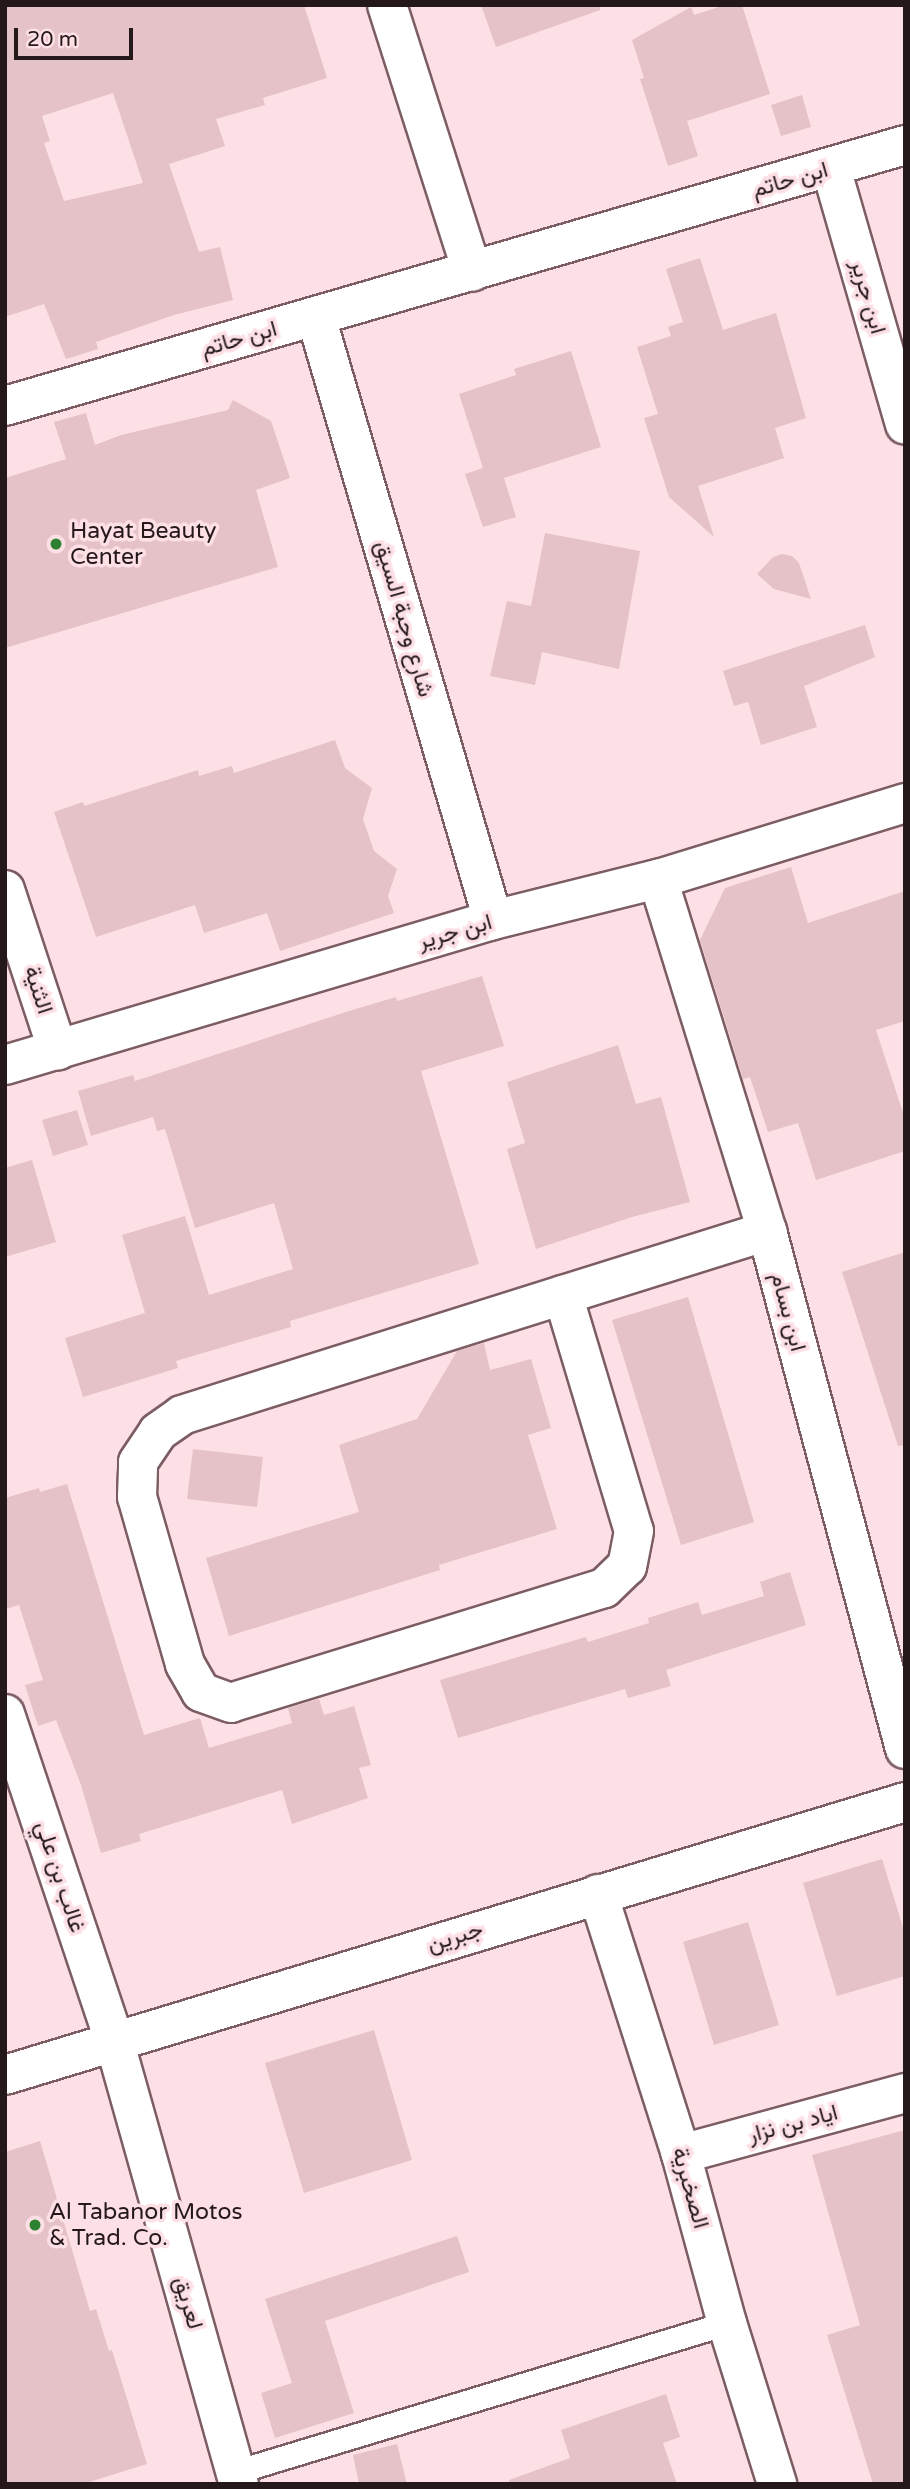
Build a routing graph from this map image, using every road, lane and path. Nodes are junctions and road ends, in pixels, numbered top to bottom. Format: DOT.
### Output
graph roads {
  1 [pos="387,5"];
  2 [pos="905,145"];
  3 [pos="831,168"];
  4 [pos="472,272"];
  5 [pos="316,317"];
  6 [pos="5,406"];
  7 [pos="905,425"];
  8 [pos="905,803"];
  9 [pos="658,879"];
  10 [pos="5,890"];
  11 [pos="493,920"];
  12 [pos="58,1051"];
  13 [pos="5,1066"];
  14 [pos="767,1231"];
  15 [pos="563,1295"];
  16 [pos="5,1714"];
  17 [pos="905,1749"];
  18 [pos="905,1802"];
  19 [pos="598,1894"];
  20 [pos="114,2040"];
  21 [pos="5,2075"];
  22 [pos="905,2093"];
  23 [pos="681,2154"];
  24 [pos="727,2323"];
  25 [pos="237,2478"];
  26 [pos="777,2484"];
  1 -- 4 [label="street"];
  2 -- 3 [label="street, ابن حاتم"];
  3 -- 4 [label="street, ابن حاتم"];
  3 -- 7 [label="street, ابن جرير"];
  4 -- 5 [label="street, ابن حاتم"];
  5 -- 6 [label="street, ابن حاتم"];
  5 -- 11 [label="street, شارع وجبة السيق"];
  8 -- 9 [label="street, ابن جرير"];
  9 -- 11 [label="street, ابن جرير"];
  9 -- 14 [label="street, ابن بسام"];
  10 -- 12 [label="street, الثنية"];
  11 -- 12 [label="street, ابن جرير"];
  12 -- 13 [label="street, ابن جرير"];
  14 -- 15 [label="street"];
  14 -- 17 [label="street, ابن بسام"];
  15 -- 15 [label="street"];
  16 -- 20 [label="street, غالب بن علي"];
  18 -- 19 [label="street, جبرين"];
  19 -- 20 [label="street, جبرين"];
  19 -- 23 [label="street, الصخبرية"];
  20 -- 21 [label="street, جبرين"];
  20 -- 25 [label="street, لعريق"];
  22 -- 23 [label="street, اياد بن نزار"];
  23 -- 24 [label="street, الصخبرية"];
  24 -- 25 [label="lane"];
  24 -- 26 [label="street, الصخبرية"];
}
